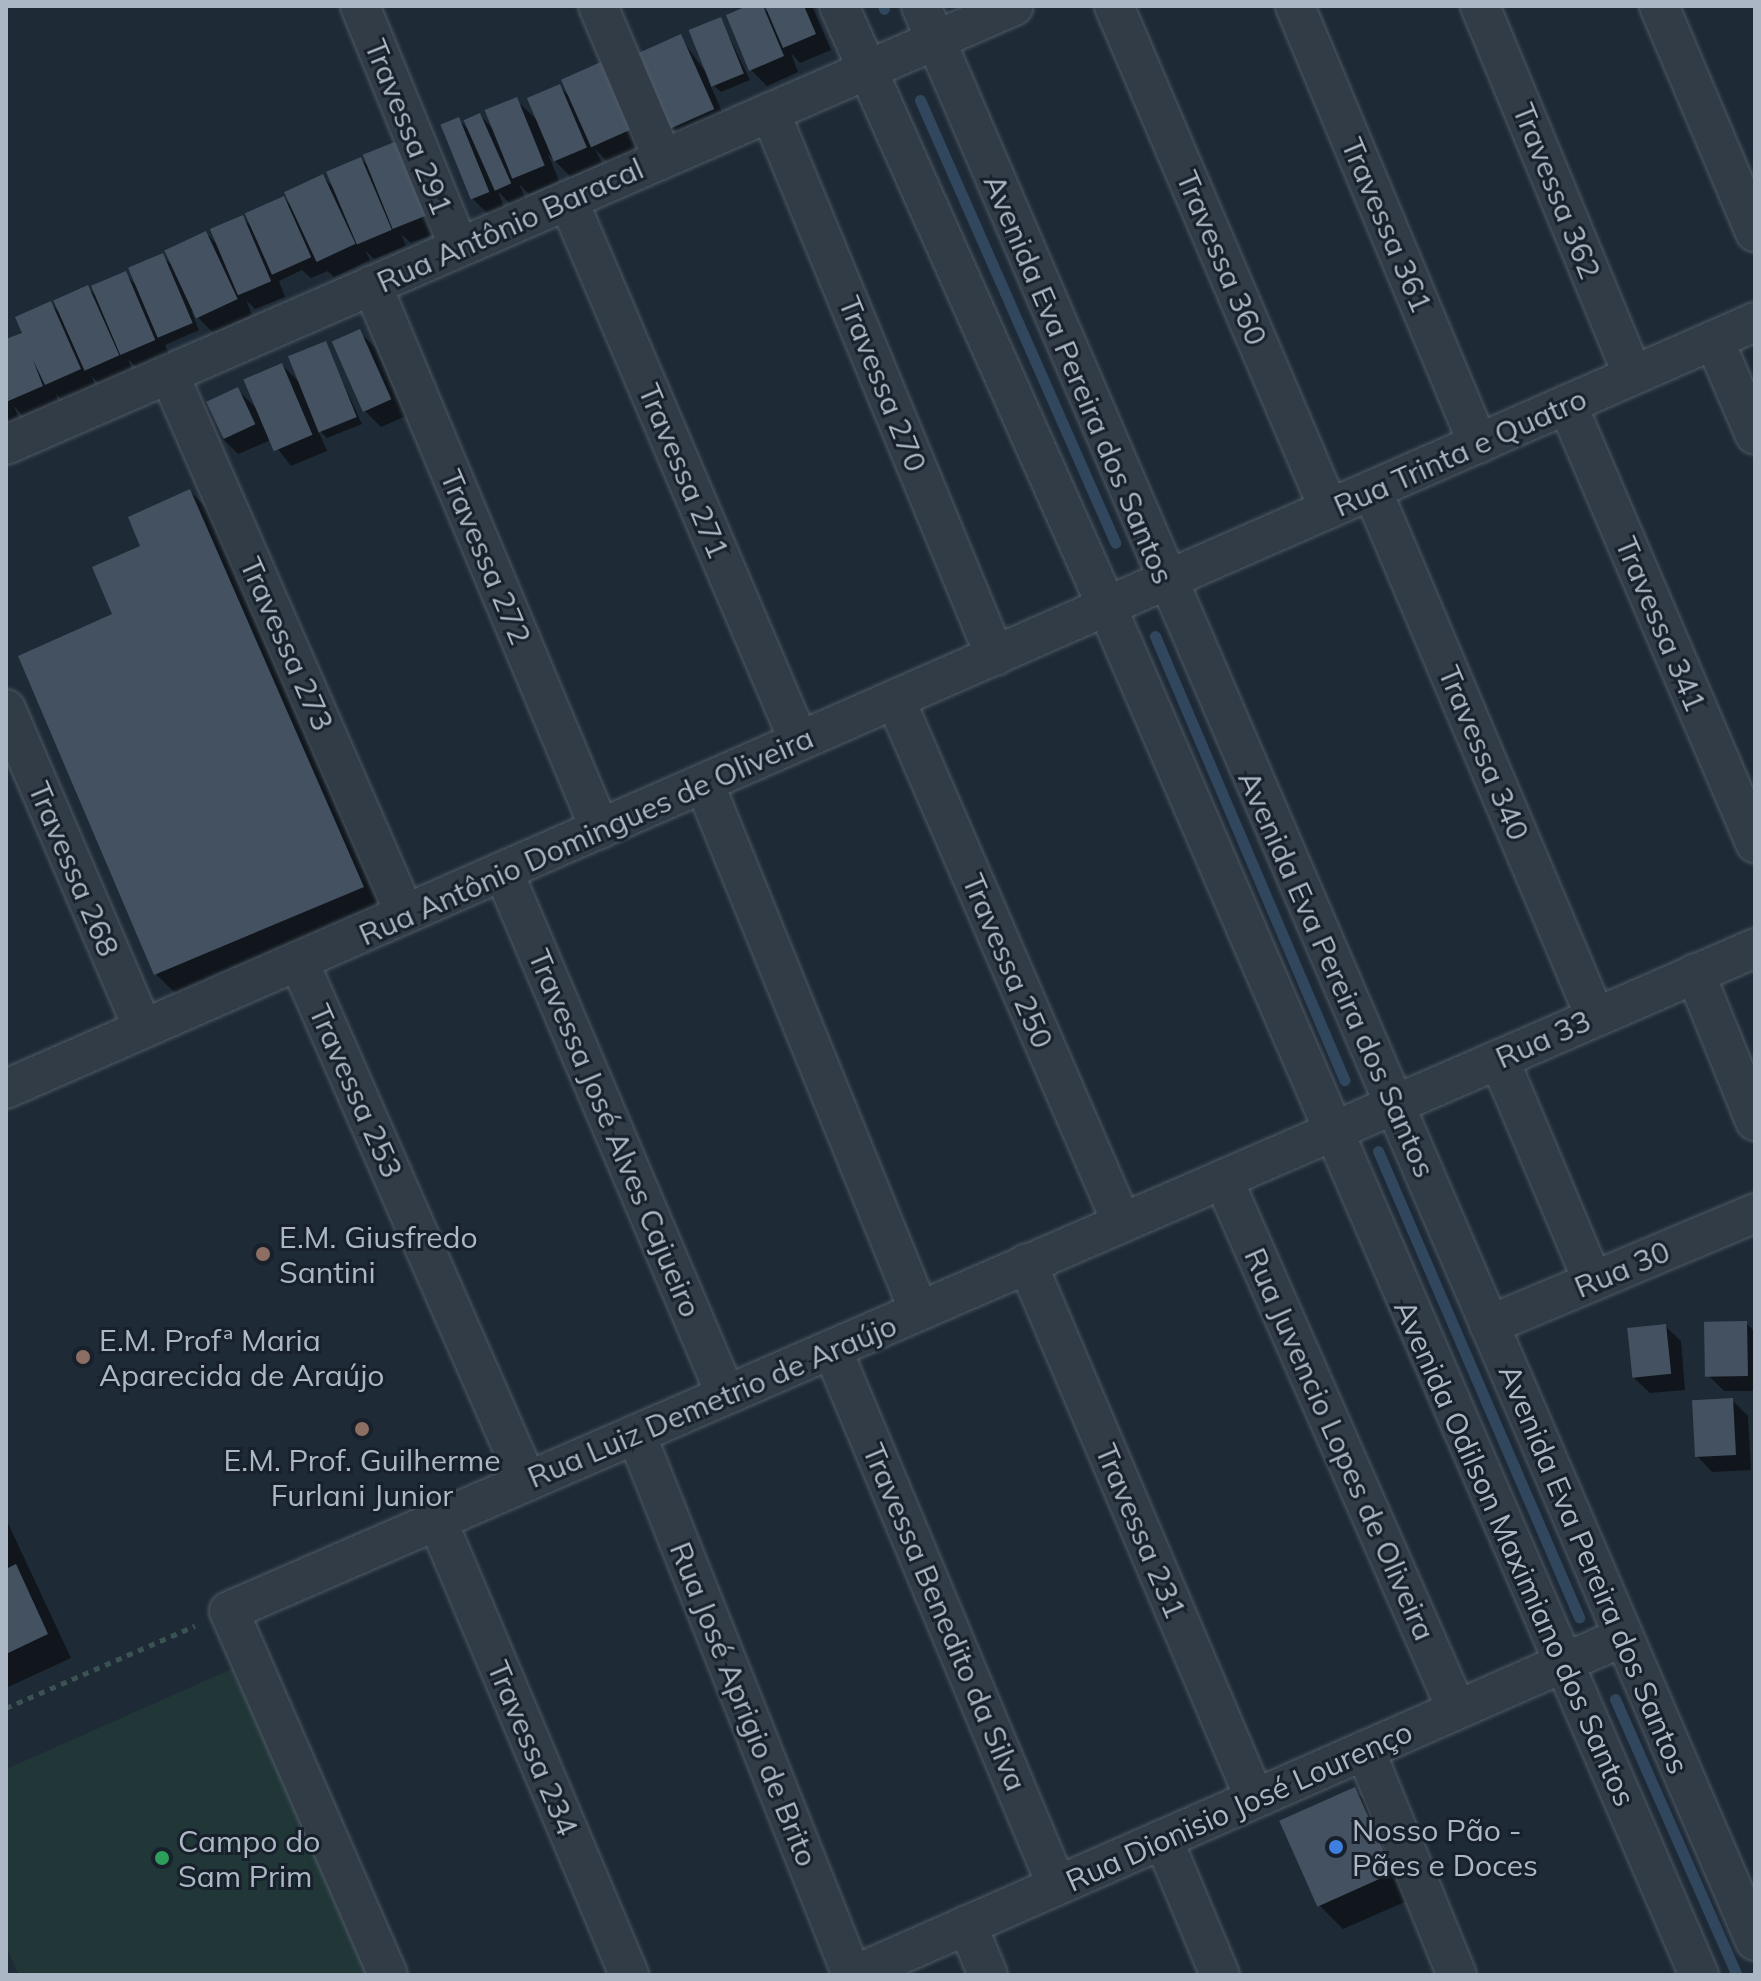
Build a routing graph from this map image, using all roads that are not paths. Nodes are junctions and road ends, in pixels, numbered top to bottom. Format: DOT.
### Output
graph roads {
  1 [pos="360,6"];
  2 [pos="598,6"];
  3 [pos="839,6"];
  4 [pos="1014,6"];
  5 [pos="1114,6"];
  6 [pos="1295,6"];
  7 [pos="1480,6"];
  8 [pos="1659,6"];
  9 [pos="928,23"];
  10 [pos="867,70"];
  11 [pos="770,112"];
  12 [pos="663,159"];
  13 [pos="568,200"];
  14 [pos="1755,232"];
  15 [pos="459,247"];
  16 [pos="372,285"];
  17 [pos="1755,322"];
  18 [pos="1714,340"];
  19 [pos="169,374"];
  20 [pos="1633,375"];
  21 [pos="1567,404"];
  22 [pos="1755,435"];
  23 [pos="1478,444"];
  24 [pos="6,445"];
  25 [pos="1372,490"];
  26 [pos="1329,509"];
  27 [pos="1165,581"];
  28 [pos="1107,607"];
  29 [pos="995,656"];
  30 [pos="895,699"];
  31 [pos="6,709"];
  32 [pos="799,741"];
  33 [pos="704,783"];
  34 [pos="600,829"];
  35 [pos="1755,843"];
  36 [pos="503,871"];
  37 [pos="405,914"];
  38 [pos="1755,948"];
  39 [pos="300,964"];
  40 [pos="1695,973"];
  41 [pos="1595,1016"];
  42 [pos="143,1029"];
  43 [pos="1499,1059"];
  44 [pos="6,1089"];
  45 [pos="1394,1104"];
  46 [pos="1755,1121"];
  47 [pos="1331,1132"];
  48 [pos="1223,1179"];
  49 [pos="1755,1213"];
  50 [pos="1122,1223"];
  51 [pos="1027,1263"];
  52 [pos="1593,1281"];
  53 [pos="919,1311"];
  54 [pos="1489,1325"];
  55 [pos="832,1349"];
  56 [pos="726,1395"];
  57 [pos="636,1434"];
  58 [pos="527,1481"];
  59 [pos="437,1520"];
  60 [pos="1623,1637"];
  61 [pos="1564,1663"];
  62 [pos="1457,1710"];
  63 [pos="1365,1750"];
  64 [pos="1255,1799"];
  65 [pos="1163,1839"];
  66 [pos="1057,1886"];
  67 [pos="967,1925"];
  68 [pos="1755,1941"];
  69 [pos="388,1975"];
  70 [pos="629,1975"];
  71 [pos="853,1975"];
  72 [pos="988,1975"];
  73 [pos="1220,1975"];
  74 [pos="1457,1975"];
  75 [pos="1699,1975"];
  1 -- 15 [label="street, Travessa 291"];
  2 -- 12 [label="street"];
  3 -- 10 [label="street"];
  4 -- 9 [label="street, Rua Antônio Baracal"];
  5 -- 26 [label="street, Travessa 360"];
  6 -- 23 [label="street, Travessa 361"];
  7 -- 20 [label="street, Travessa 362"];
  8 -- 14 [label="street"];
  9 -- 10 [label="street, Rua Antônio Baracal"];
  9 -- 27 [label="street, Avenida Eva Pereira dos Santos"];
  10 -- 11 [label="street, Rua Antônio Baracal"];
  10 -- 28 [label="street"];
  11 -- 12 [label="street, Rua Antônio Baracal"];
  11 -- 29 [label="street, Travessa 270"];
  12 -- 13 [label="street, Rua Antônio Baracal"];
  13 -- 15 [label="street, Rua Antônio Baracal"];
  13 -- 32 [label="street, Travessa 271"];
  15 -- 16 [label="street, Rua Antônio Baracal"];
  16 -- 19 [label="street, Rua Antônio Baracal"];
  16 -- 34 [label="street, Travessa 272"];
  17 -- 18 [label="street, Rua Trinta e Quatro"];
  18 -- 20 [label="street, Rua Trinta e Quatro"];
  18 -- 22 [label="street"];
  19 -- 24 [label="street, Rua Antônio Baracal"];
  19 -- 37 [label="street, Travessa 273"];
  20 -- 21 [label="street, Rua Trinta e Quatro"];
  21 -- 23 [label="street, Rua Trinta e Quatro"];
  21 -- 35 [label="street, Travessa 341"];
  23 -- 25 [label="street, Rua Trinta e Quatro"];
  25 -- 26 [label="street, Rua Trinta e Quatro"];
  25 -- 41 [label="street, Travessa 340"];
  26 -- 27 [label="street, Rua Trinta e Quatro"];
  27 -- 28 [label="street, Rua Antônio Domingues de Oliveira"];
  27 -- 45 [label="street, Avenida Eva Pereira dos Santos"];
  28 -- 29 [label="street, Rua Antônio Domingues de Oliveira"];
  28 -- 47 [label="street"];
  29 -- 30 [label="street, Rua Antônio Domingues de Oliveira"];
  30 -- 32 [label="street, Rua Antônio Domingues de Oliveira"];
  30 -- 50 [label="street, Travessa 250"];
  31 -- 42 [label="street, Travessa 268"];
  32 -- 33 [label="street, Rua Antônio Domingues de Oliveira"];
  33 -- 34 [label="street, Rua Antônio Domingues de Oliveira"];
  33 -- 53 [label="street"];
  34 -- 36 [label="street, Rua Antônio Domingues de Oliveira"];
  36 -- 37 [label="street, Rua Antônio Domingues de Oliveira"];
  36 -- 56 [label="street, Travessa José Alves Cajueiro"];
  37 -- 39 [label="street, Rua Antônio Domingues de Oliveira"];
  38 -- 40 [label="street, Rua 33"];
  39 -- 42 [label="street, Rua Antônio Domingues de Oliveira"];
  39 -- 58 [label="street, Travessa 253"];
  40 -- 41 [label="street, Rua 33"];
  40 -- 46 [label="street"];
  41 -- 43 [label="street, Rua 33"];
  42 -- 44 [label="street, Rua Antônio Domingues de Oliveira"];
  43 -- 45 [label="street, Rua 33"];
  43 -- 52 [label="street"];
  45 -- 47 [label="street, Rua 33"];
  45 -- 54 [label="street, Avenida Eva Pereira dos Santos"];
  47 -- 48 [label="street, Rua Luiz Demetrio de Araújo"];
  47 -- 61 [label="street, Avenida Odilson Maximiano dos Santos"];
  48 -- 50 [label="street, Rua Luiz Demetrio de Araújo"];
  48 -- 62 [label="street, Rua Juvencio Lopes de Oliveira"];
  49 -- 52 [label="street, Rua 30"];
  50 -- 51 [label="street, Rua Luiz Demetrio de Araújo"];
  51 -- 53 [label="street, Rua Luiz Demetrio de Araújo"];
  51 -- 64 [label="street, Travessa 231"];
  52 -- 54 [label="street, Rua 30"];
  53 -- 55 [label="street, Rua Luiz Demetrio de Araújo"];
  54 -- 60 [label="street, Avenida Eva Pereira dos Santos"];
  55 -- 56 [label="street, Rua Luiz Demetrio de Araújo"];
  55 -- 66 [label="street, Travessa Benedito da Silva"];
  56 -- 57 [label="street, Rua Luiz Demetrio de Araújo"];
  57 -- 58 [label="street, Rua Luiz Demetrio de Araújo"];
  57 -- 71 [label="street, Rua José Aprigio de Brito"];
  58 -- 59 [label="street, Rua Luiz Demetrio de Araújo"];
  59 -- 69 [label="street, Rua Luiz Demetrio de Araújo"];
  59 -- 70 [label="street, Travessa 234"];
  60 -- 61 [label="street, Rua Dionisio José Lourenço"];
  60 -- 68 [label="street, Avenida Eva Pereira dos Santos"];
  61 -- 62 [label="street, Rua Dionisio José Lourenço"];
  61 -- 75 [label="street, Avenida Odilson Maximiano dos Santos"];
  62 -- 63 [label="street, Rua Dionisio José Lourenço"];
  63 -- 64 [label="street, Rua Dionisio José Lourenço"];
  63 -- 74 [label="street"];
  64 -- 65 [label="street, Rua Dionisio José Lourenço"];
  65 -- 66 [label="street, Rua Dionisio José Lourenço"];
  65 -- 73 [label="street"];
  66 -- 67 [label="street, Rua Dionisio José Lourenço"];
  67 -- 71 [label="street, Rua Dionisio José Lourenço"];
  67 -- 72 [label="street"];
}
